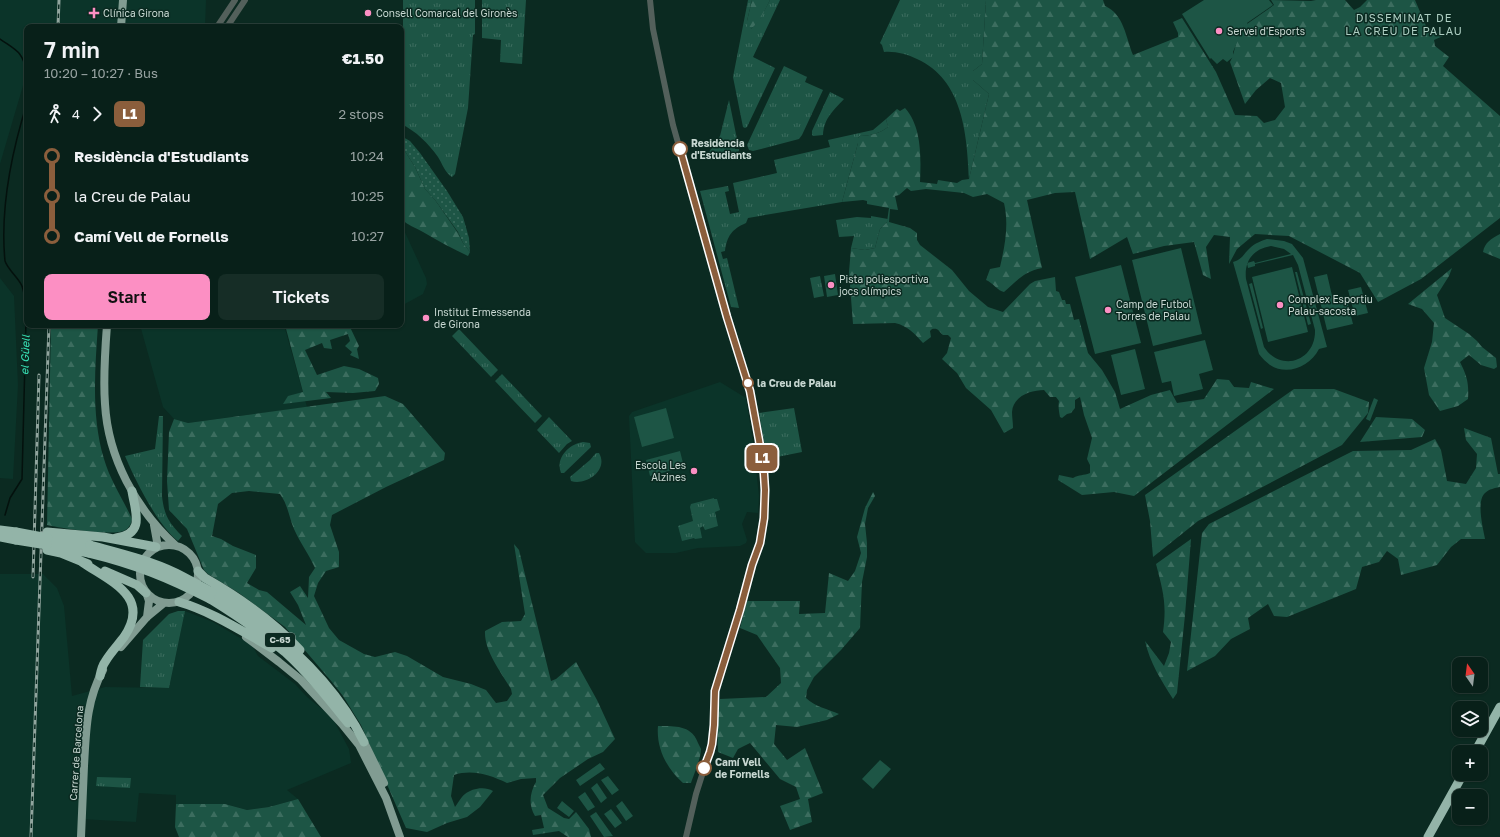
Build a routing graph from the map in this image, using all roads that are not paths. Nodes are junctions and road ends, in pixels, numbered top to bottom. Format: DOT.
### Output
graph roads {
  1 [pos="123,0"];
  2 [pos="235,0"];
  3 [pos="245,0"];
  4 [pos="650,0"];
  5 [pos="121,24"];
  6 [pos="219,24"];
  7 [pos="229,24"];
  8 [pos="107,328"];
  9 [pos="132,491"];
  10 [pos="154,524"];
  11 [pos="0,526"];
  12 [pos="0,530"];
  13 [pos="16,536"];
  14 [pos="113,538"];
  15 [pos="0,539"];
  16 [pos="47,541"];
  17 [pos="175,545"];
  18 [pos="157,547"];
  19 [pos="82,562"];
  20 [pos="198,571"];
  21 [pos="147,594"];
  22 [pos="211,595"];
  23 [pos="179,602"];
  24 [pos="164,603"];
  25 [pos="147,616"];
  26 [pos="232,626"];
  27 [pos="100,676"];
  28 [pos="316,685"];
  29 [pos="339,700"];
  30 [pos="1500,707"];
  31 [pos="364,742"];
  32 [pos="1479,745"];
  33 [pos="1459,781"];
  34 [pos="81,837"];
  35 [pos="400,837"];
  36 [pos="405,837"];
  37 [pos="686,837"];
  38 [pos="1428,837"];
  1 -- 5 [label="main road"];
  2 -- 6 [label="street"];
  3 -- 7 [label="street"];
  4 -- 37 [label="street"];
  8 -- 9 [label="main road"];
  9 -- 10 [label="main road"];
  9 -- 14 [label="highway"];
  10 -- 17 [label="main road"];
  10 -- 18 [label="main road"];
  11 -- 13 [label="highway"];
  12 -- 13 [label="highway, C-65"];
  13 -- 15 [label="highway, C-65"];
  13 -- 16 [label="highway, C-65, bridge"];
  14 -- 16 [label="highway"];
  14 -- 18 [label="highway"];
  16 -- 19 [label="highway"];
  16 -- 22 [label="highway, C-65, bridge"];
  17 -- 18 [label="main road"];
  17 -- 20 [label="main road"];
  18 -- 21 [label="main road"];
  19 -- 21 [label="highway"];
  19 -- 27 [label="highway"];
  20 -- 23 [label="main road"];
  20 -- 29 [label="highway"];
  21 -- 24 [label="main road"];
  21 -- 25 [label="main road"];
  22 -- 28 [label="highway, C-65"];
  22 -- 29 [label="highway, C-65"];
  23 -- 24 [label="main road"];
  23 -- 26 [label="highway"];
  24 -- 25 [label="main road, Carrer de Barcelona"];
  25 -- 27 [label="main road, Carrer de Barcelona"];
  26 -- 28 [label="highway"];
  26 -- 35 [label="main road"];
  27 -- 34 [label="main road, Carrer de Barcelona"];
  28 -- 31 [label="highway, C-65"];
  29 -- 31 [label="highway, C-65"];
  30 -- 32 [label="highway"];
  31 -- 36 [label="main road, C-65"];
  33 -- 38 [label="highway"];
}
